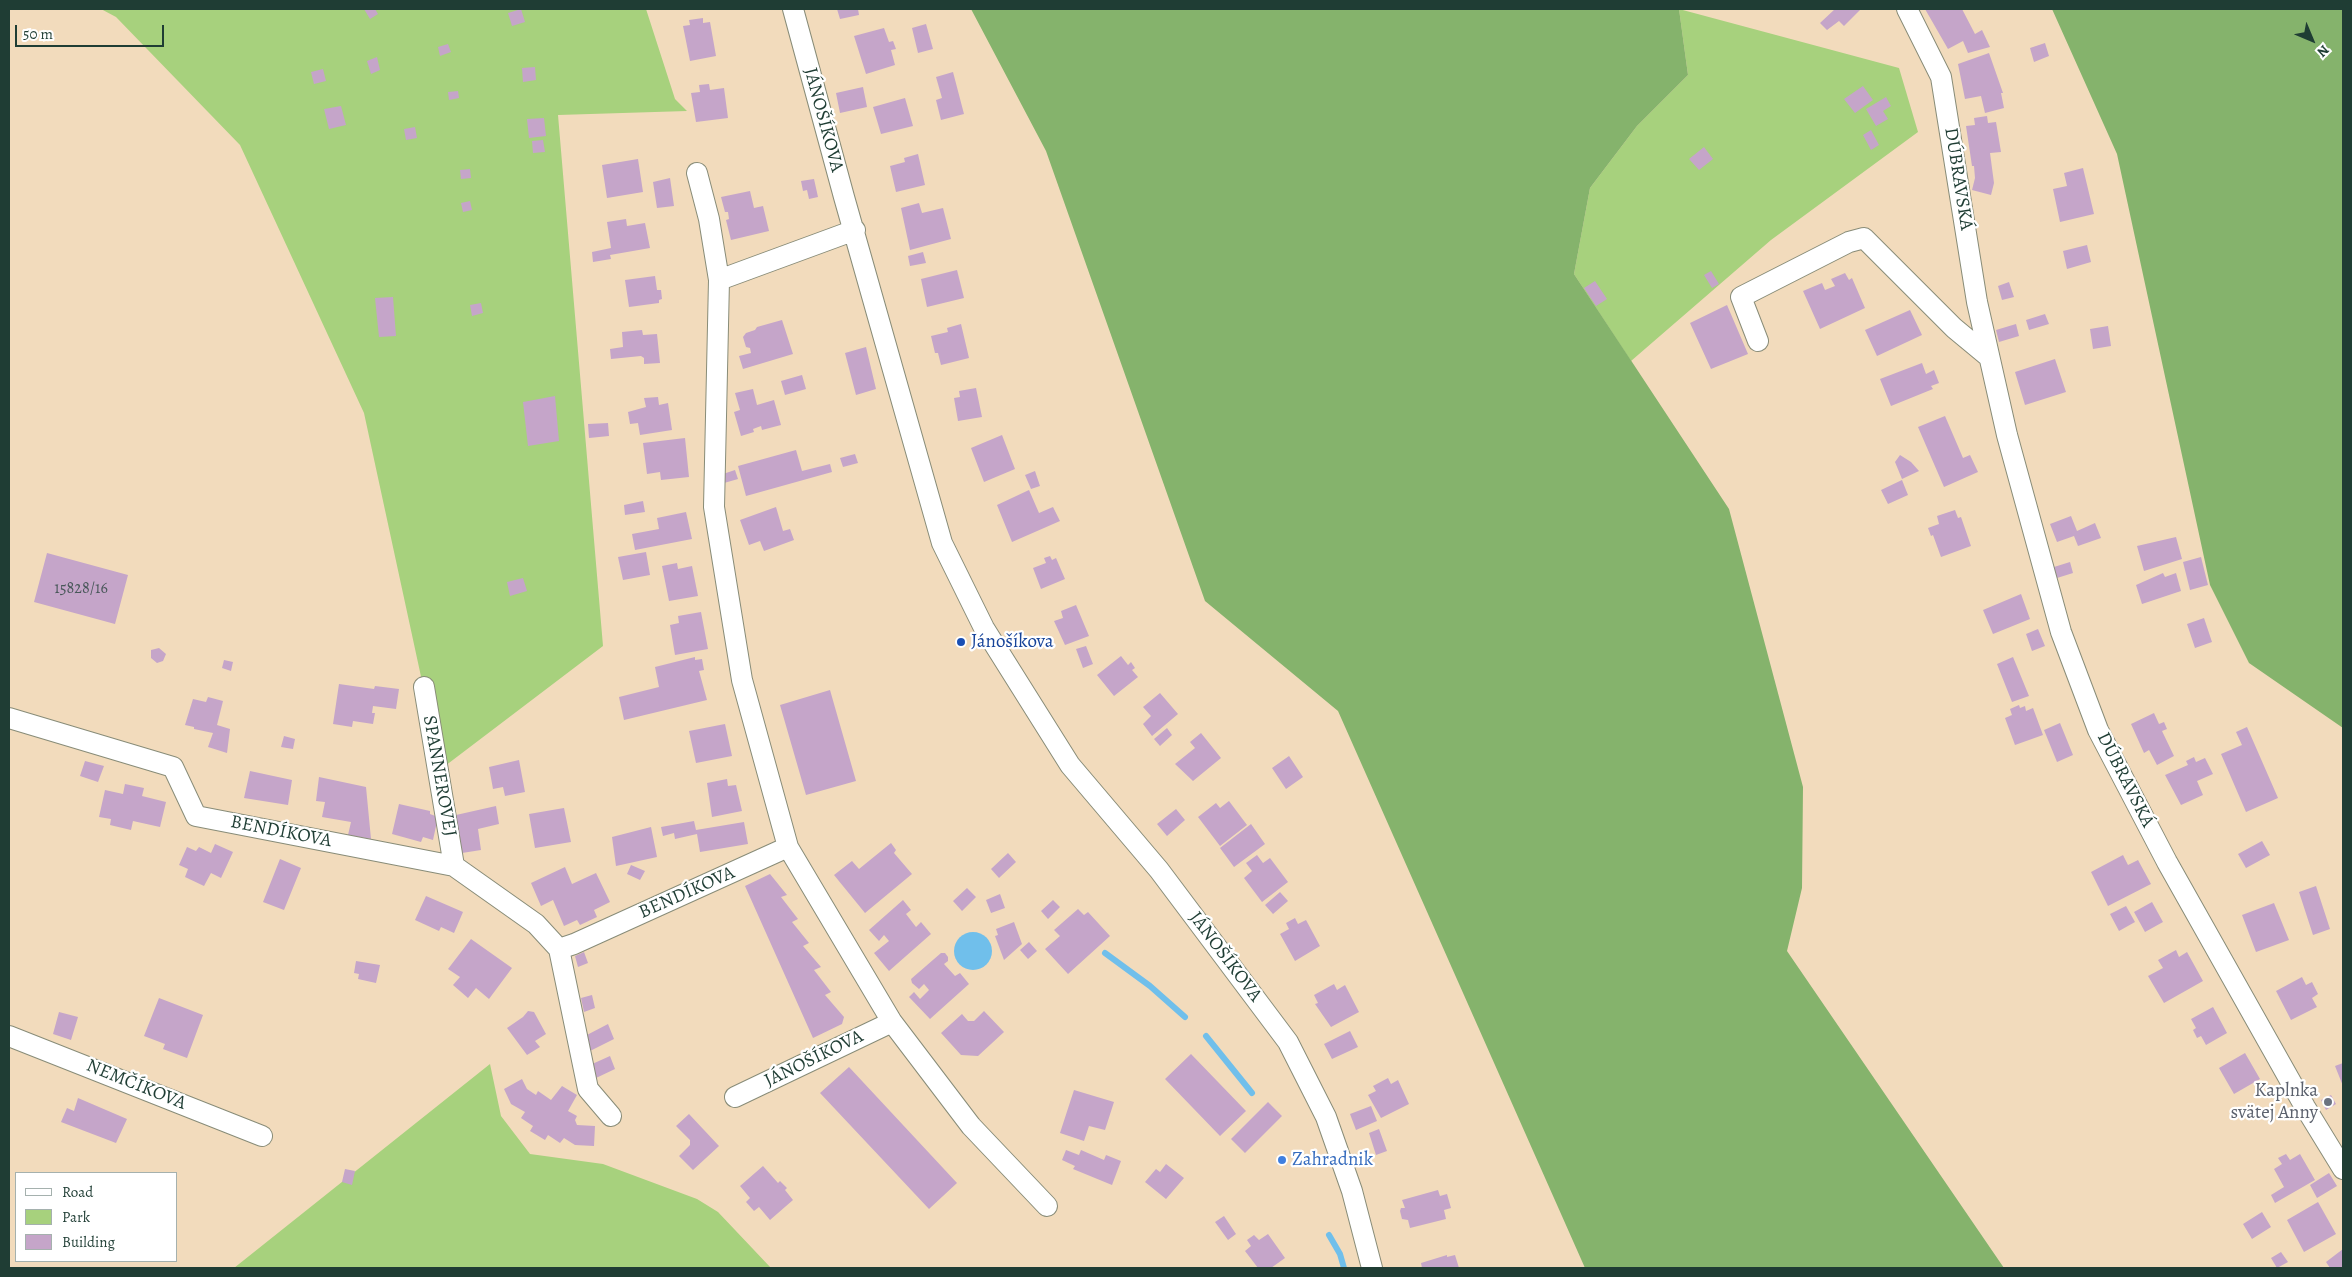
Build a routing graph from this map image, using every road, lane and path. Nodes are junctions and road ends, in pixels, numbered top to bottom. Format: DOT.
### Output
graph roads {
  1 [pos="793,9"];
  2 [pos="1907,9"];
  3 [pos="697,174"];
  4 [pos="855,230"];
  5 [pos="719,280"];
  6 [pos="1758,341"];
  7 [pos="1989,357"];
  8 [pos="424,686"];
  9 [pos="9,718"];
  10 [pos="788,847"];
  11 [pos="454,866"];
  12 [pos="559,949"];
  13 [pos="892,1022"];
  14 [pos="9,1036"];
  15 [pos="736,1096"];
  16 [pos="611,1116"];
  17 [pos="262,1136"];
  18 [pos="2343,1169"];
  19 [pos="1047,1206"];
  20 [pos="1372,1268"];
  1 -- 4 [label="street, JÁNOŠÍKOVA"];
  2 -- 7 [label="street, DÚBRAVSKÁ"];
  3 -- 5 [label="street"];
  4 -- 5 [label="street"];
  4 -- 20 [label="street, JÁNOŠÍKOVA"];
  5 -- 10 [label="street"];
  6 -- 7 [label="street"];
  7 -- 18 [label="street, DÚBRAVSKÁ"];
  8 -- 11 [label="street, SPANNEROVEJ"];
  9 -- 11 [label="street, BENDÍKOVA"];
  10 -- 12 [label="street, BENDÍKOVA"];
  10 -- 13 [label="street"];
  11 -- 12 [label="street, BENDÍKOVA"];
  12 -- 16 [label="street"];
  13 -- 15 [label="street, JÁNOŠÍKOVA"];
  13 -- 19 [label="street"];
  14 -- 17 [label="street, NEMČÍKOVA"];
}
